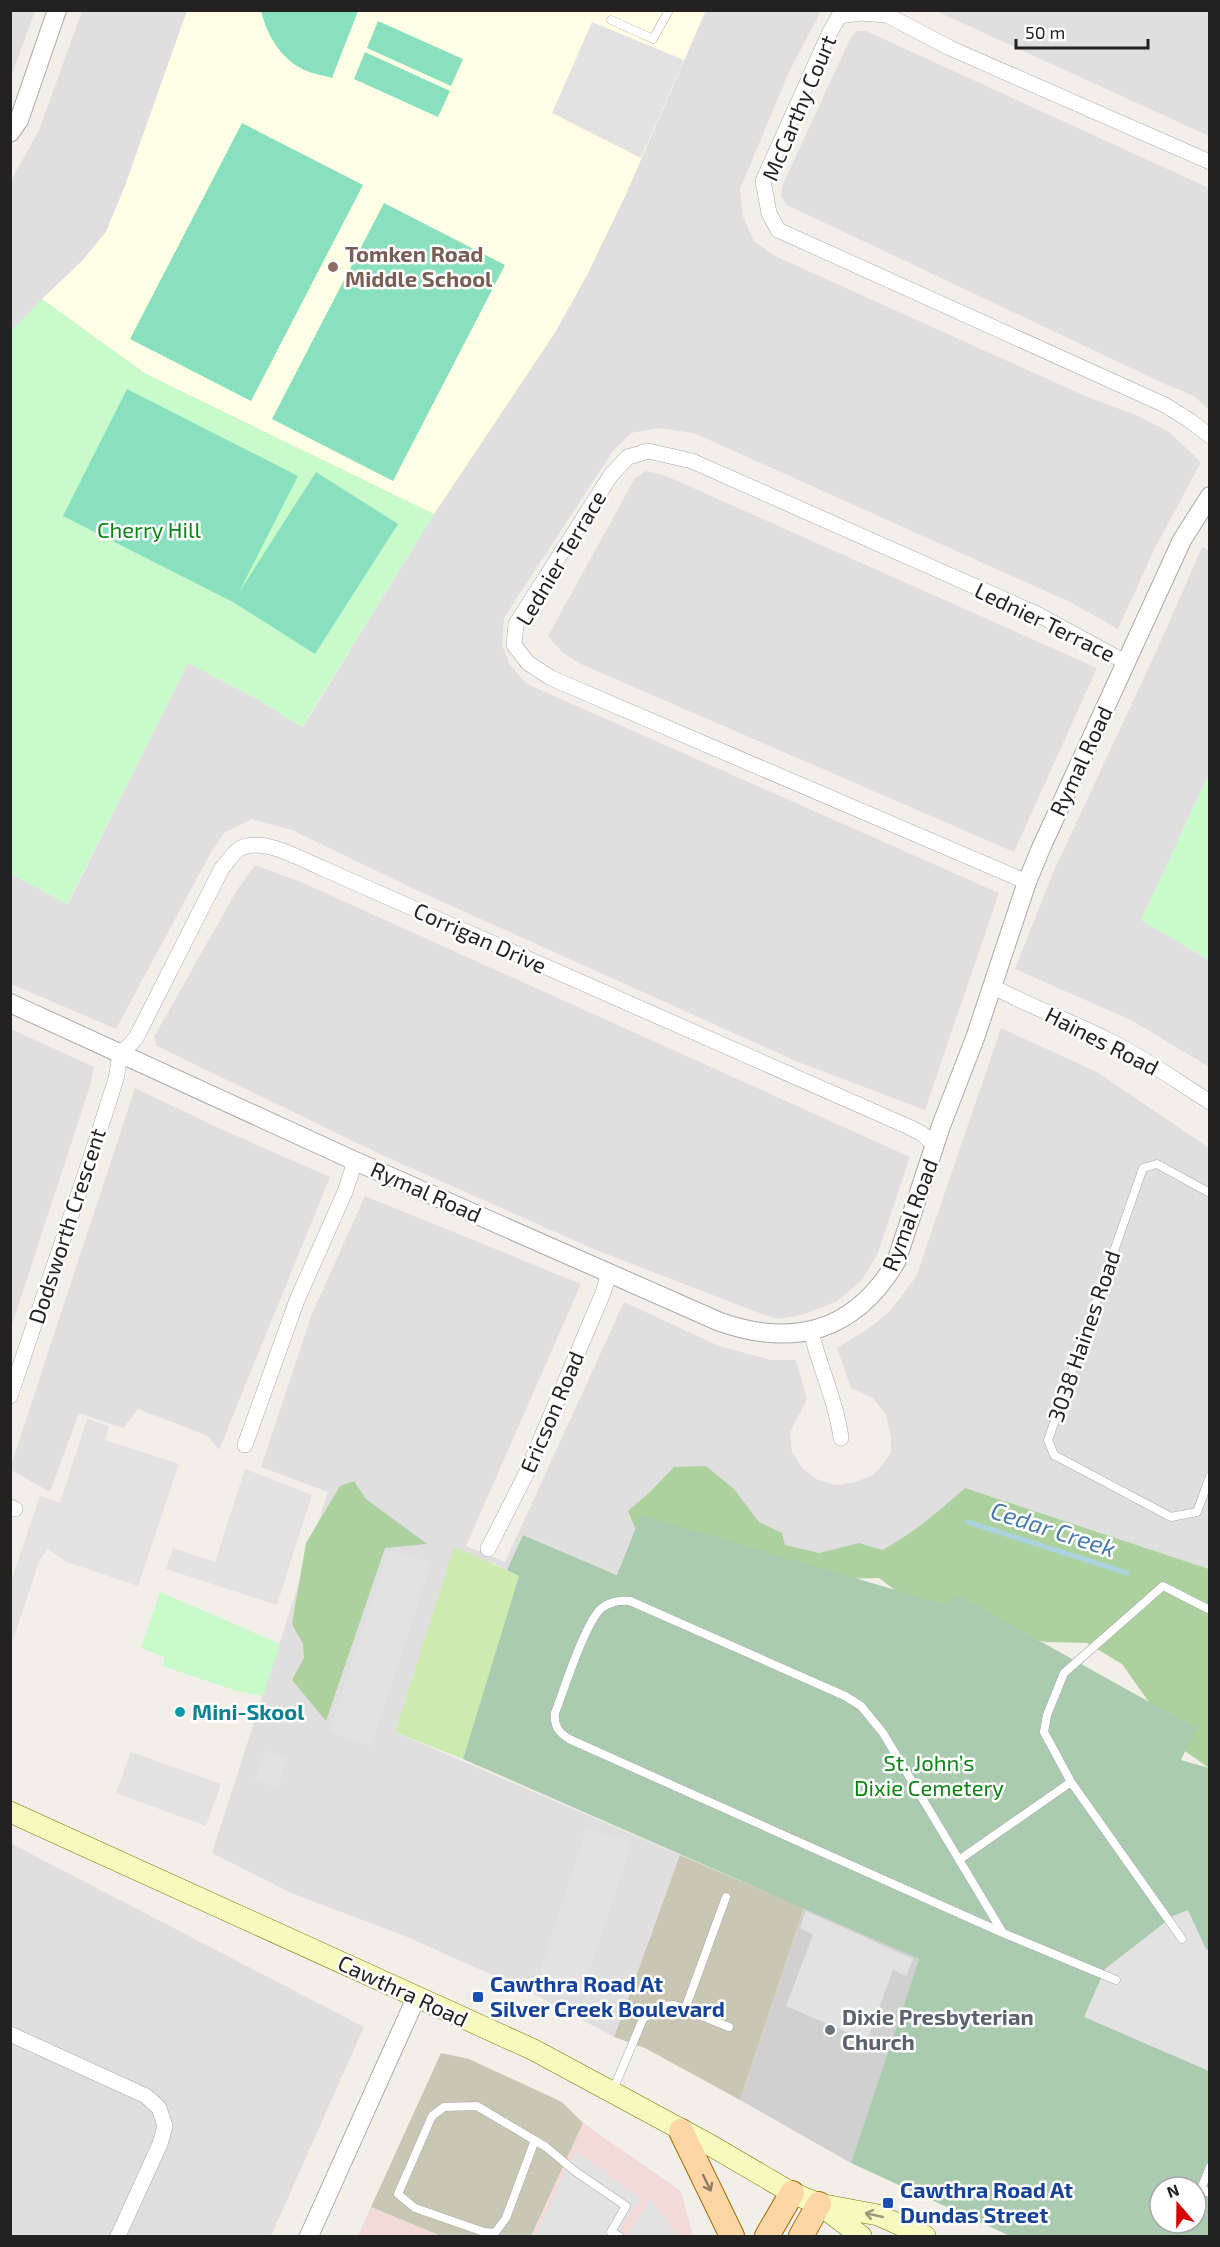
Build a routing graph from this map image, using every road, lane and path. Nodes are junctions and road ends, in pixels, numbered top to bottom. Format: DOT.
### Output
graph roads {
  1 [pos="57,10"];
  2 [pos="669,10"];
  3 [pos="611,20"];
  4 [pos="10,133"];
  5 [pos="1209,162"];
  6 [pos="1209,436"];
  7 [pos="1209,496"];
  8 [pos="1127,663"];
  9 [pos="1027,882"];
  10 [pos="992,986"];
  11 [pos="10,1003"];
  12 [pos="120,1055"];
  13 [pos="1209,1102"];
  14 [pos="935,1145"];
  15 [pos="356,1161"];
  16 [pos="1209,1193"];
  17 [pos="609,1273"];
  18 [pos="811,1332"];
  19 [pos="10,1396"];
  20 [pos="841,1438"];
  21 [pos="245,1445"];
  22 [pos="1209,1476"];
  23 [pos="488,1549"];
  24 [pos="1209,1610"];
  25 [pos="1071,1782"];
  26 [pos="10,1812"];
  27 [pos="959,1860"];
  28 [pos="726,1897"];
  29 [pos="1003,1933"];
  30 [pos="1182,1939"];
  31 [pos="1116,1980"];
  32 [pos="416,1998"];
  33 [pos="685,2009"];
  34 [pos="729,2027"];
  35 [pos="10,2034"];
  36 [pos="613,2091"];
  37 [pos="681,2131"];
  38 [pos="535,2140"];
  39 [pos="1209,2167"];
  40 [pos="792,2193"];
  41 [pos="1209,2193"];
  42 [pos="819,2204"];
  43 [pos="118,2236"];
  44 [pos="309,2236"];
  45 [pos="619,2236"];
  46 [pos="732,2236"];
  47 [pos="767,2236"];
  48 [pos="801,2236"];
  49 [pos="861,2236"];
  50 [pos="925,2236"];
  1 -- 4 [label="street"];
  2 -- 3 [label="lane"];
  5 -- 6 [label="street, McCarthy Court"];
  7 -- 8 [label="street, Rymal Road"];
  8 -- 9 [label="street, Rymal Road"];
  8 -- 9 [label="street, Lednier Terrace"];
  9 -- 10 [label="street, Rymal Road"];
  10 -- 13 [label="street, Haines Road"];
  10 -- 14 [label="street, Rymal Road"];
  11 -- 12 [label="street, Rymal Road"];
  12 -- 14 [label="street, Corrigan Drive"];
  12 -- 15 [label="street, Rymal Road"];
  12 -- 19 [label="street, Dodsworth Crescent"];
  14 -- 18 [label="street, Rymal Road"];
  15 -- 17 [label="street, Rymal Road"];
  15 -- 21 [label="street"];
  16 -- 22 [label="lane, 3038 Haines Road"];
  17 -- 18 [label="street, Rymal Road"];
  17 -- 23 [label="street, Ericson Road"];
  18 -- 20 [label="street"];
  24 -- 25 [label="lane"];
  25 -- 27 [label="lane"];
  25 -- 30 [label="lane"];
  26 -- 32 [label="main road, Cawthra Road"];
  27 -- 29 [label="lane"];
  27 -- 29 [label="lane"];
  28 -- 33 [label="lane"];
  29 -- 31 [label="lane"];
  32 -- 36 [label="main road, Cawthra Road"];
  32 -- 44 [label="street"];
  33 -- 34 [label="lane"];
  33 -- 36 [label="lane"];
  35 -- 43 [label="street"];
  36 -- 37 [label="main road, Cawthra Road"];
  37 -- 40 [label="main road, Cawthra Road"];
  37 -- 46 [label="main road, one-way"];
  38 -- 38 [label="lane"];
  38 -- 45 [label="lane"];
  39 -- 41 [label="lane"];
  40 -- 42 [label="main road, Cawthra Road"];
  40 -- 47 [label="main road"];
  42 -- 48 [label="main road"];
  42 -- 49 [label="main road, Cawthra Road"];
  50 -- 42 [label="main road, Cawthra Road, one-way"];
}
